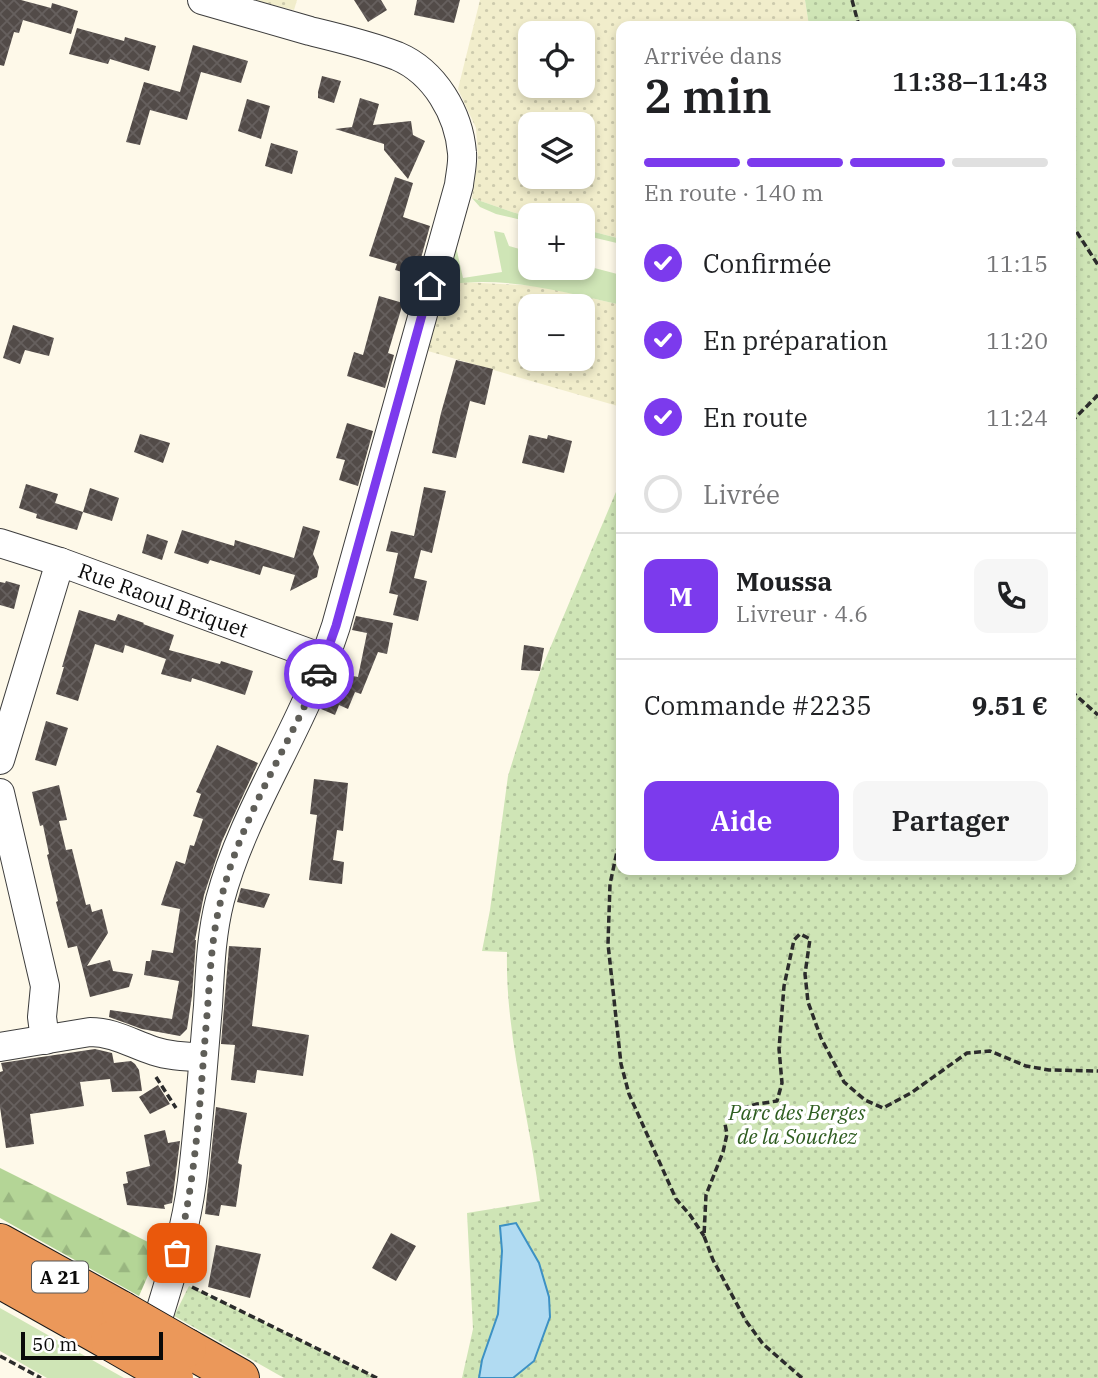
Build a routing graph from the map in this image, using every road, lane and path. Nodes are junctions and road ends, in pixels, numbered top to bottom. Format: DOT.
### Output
graph roads {
  1 [pos="202,0"];
  2 [pos="852,0"];
  3 [pos="858,21"];
  4 [pos="1076,231"];
  5 [pos="1098,265"];
  6 [pos="1098,395"];
  7 [pos="1076,417"];
  8 [pos="0,542"];
  9 [pos="60,562"];
  10 [pos="325,659"];
  11 [pos="1076,695"];
  12 [pos="1098,715"];
  13 [pos="0,760"];
  14 [pos="0,793"];
  15 [pos="616,856"];
  16 [pos="45,1040"];
  17 [pos="0,1047"];
  18 [pos="204,1057"];
  19 [pos="149,1068"];
  20 [pos="1098,1071"];
  21 [pos="198,1118"];
  22 [pos="704,1236"];
  23 [pos="0,1243"];
  24 [pos="171,1277"];
  25 [pos="0,1279"];
  26 [pos="115,1326"];
  27 [pos="0,1356"];
  28 [pos="180,1363"];
  29 [pos="41,1378"];
  30 [pos="139,1378"];
  31 [pos="240,1378"];
  32 [pos="377,1378"];
  33 [pos="802,1378"];
  1 -- 10 [label="street"];
  2 -- 3 [label="path"];
  4 -- 5 [label="path"];
  6 -- 7 [label="path"];
  8 -- 9 [label="street, Rue Raoul Briquet"];
  9 -- 10 [label="street, Rue Raoul Briquet"];
  9 -- 13 [label="street"];
  10 -- 18 [label="street"];
  11 -- 12 [label="path"];
  14 -- 16 [label="street"];
  15 -- 22 [label="path"];
  16 -- 17 [label="street"];
  16 -- 18 [label="street"];
  18 -- 21 [label="street"];
  19 -- 21 [label="path"];
  20 -- 22 [label="path"];
  21 -- 24 [label="street"];
  22 -- 33 [label="path"];
  23 -- 26 [label="highway, A 21"];
  24 -- 30 [label="street"];
  24 -- 32 [label="path"];
  25 -- 26 [label="highway, A 21"];
  26 -- 28 [label="highway, A 21, bridge"];
  27 -- 29 [label="path"];
  28 -- 31 [label="highway, A 21"];
}
